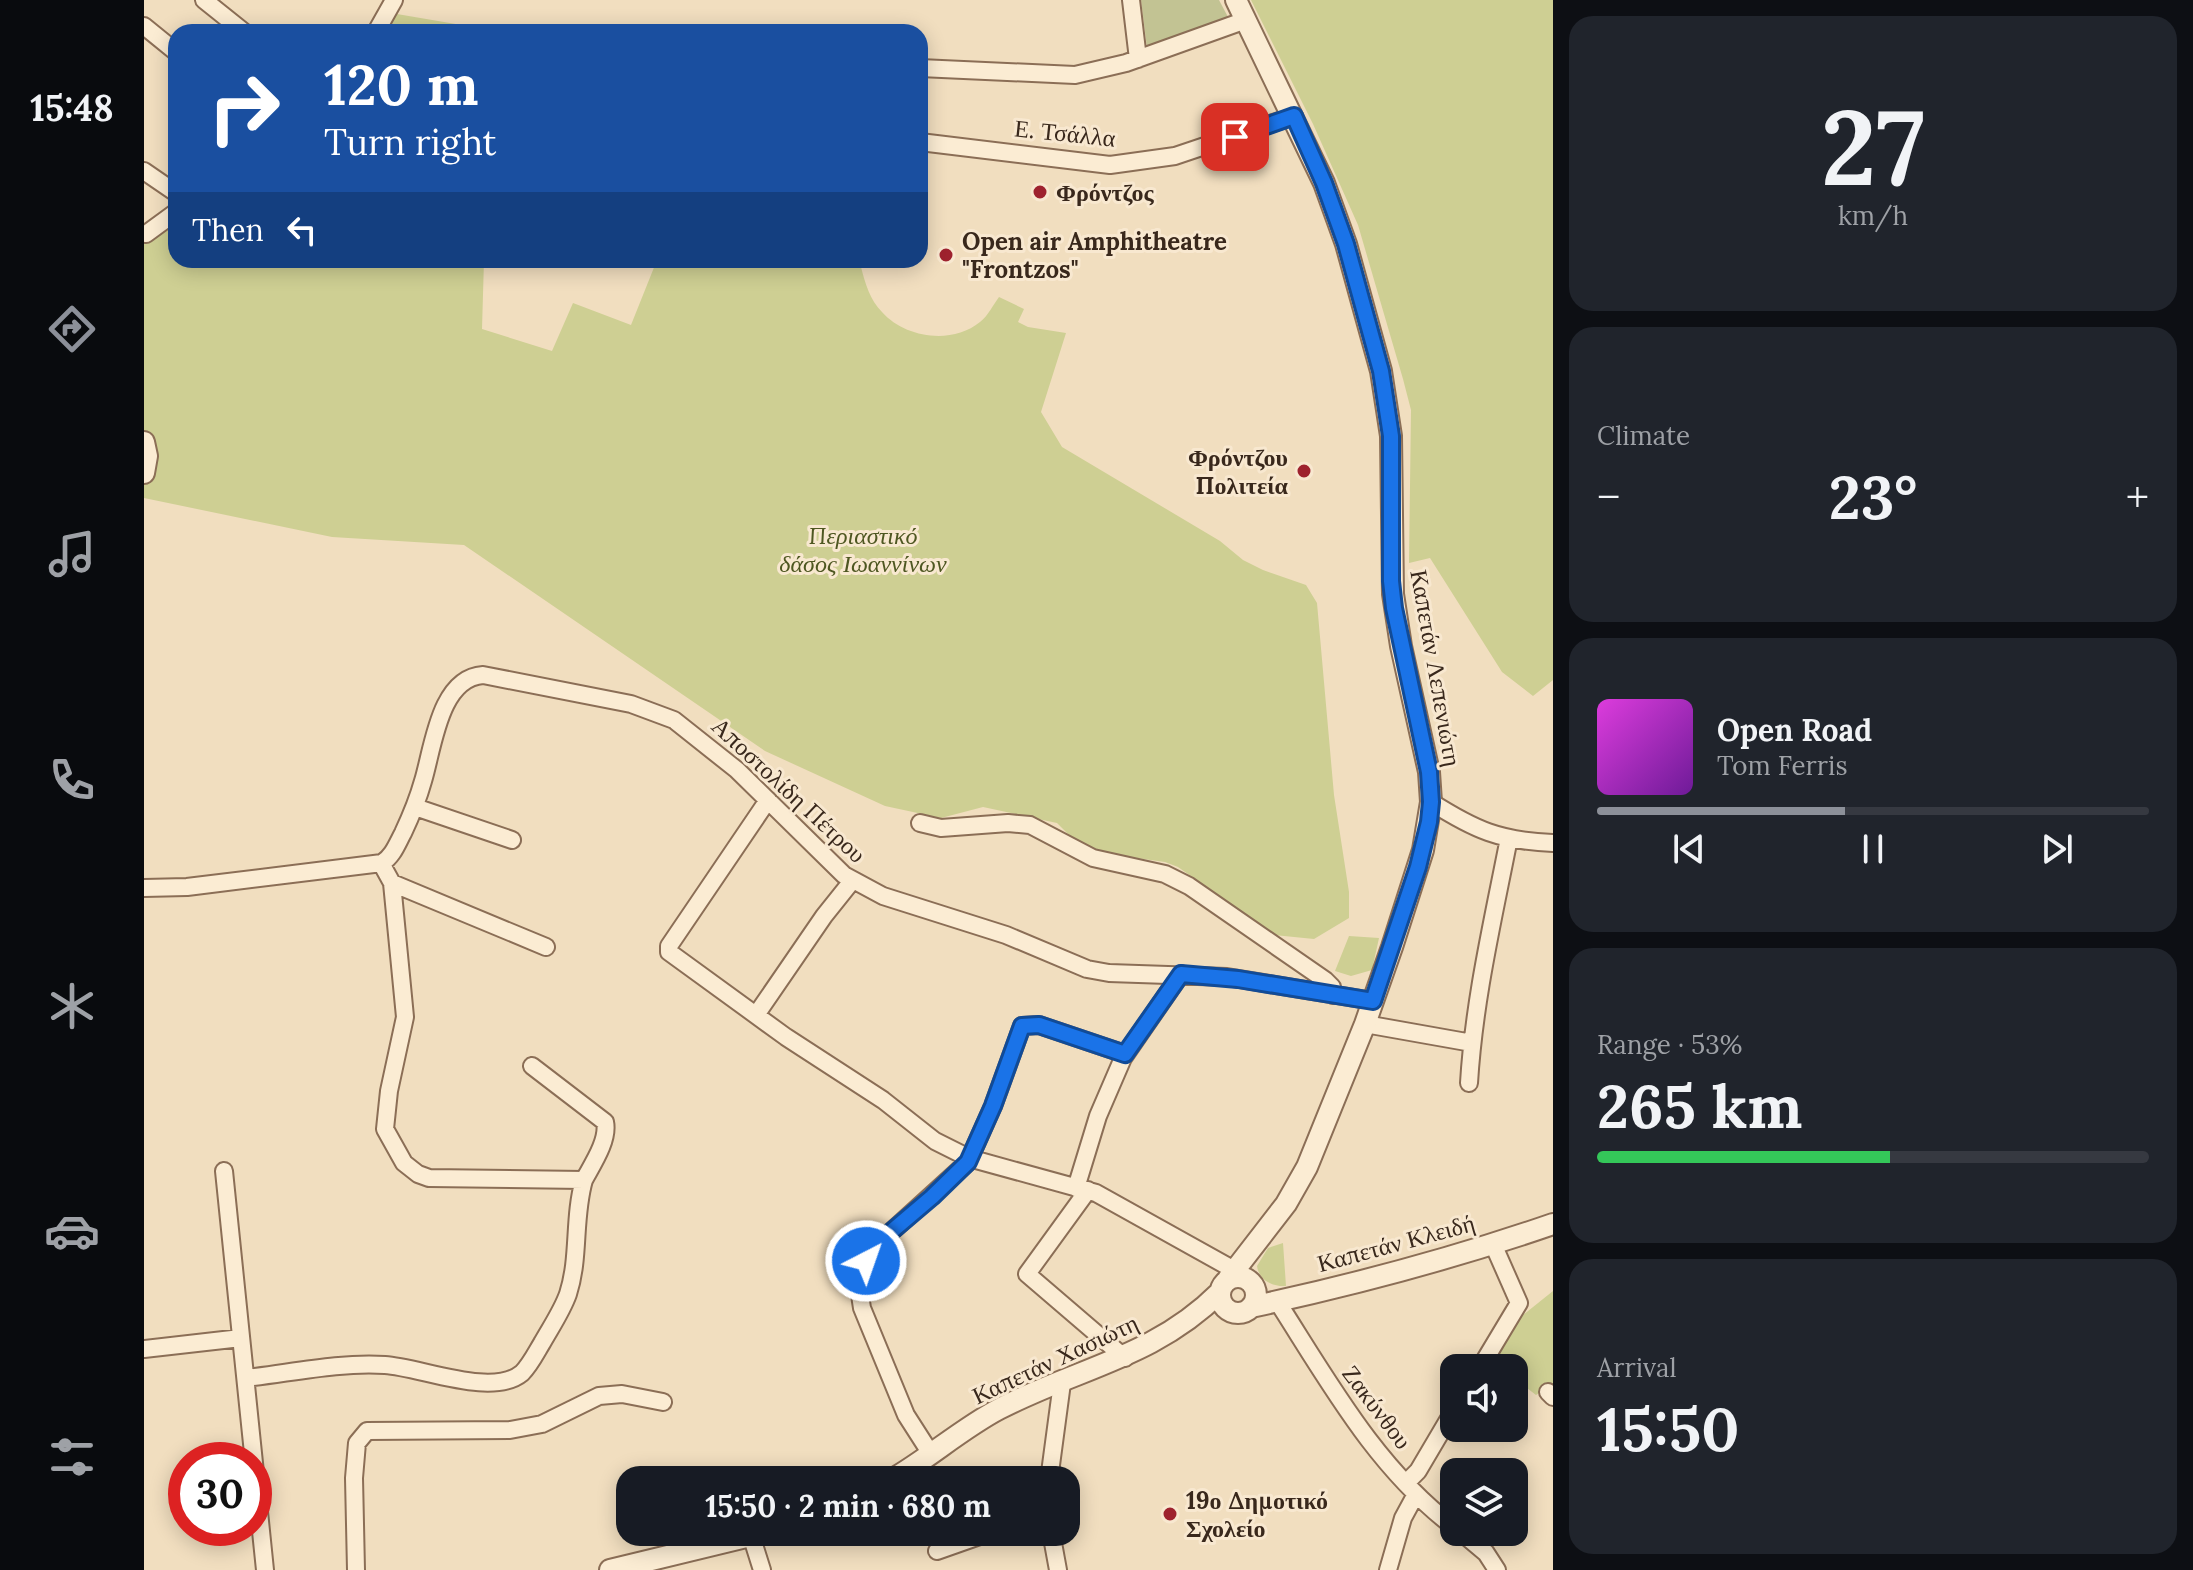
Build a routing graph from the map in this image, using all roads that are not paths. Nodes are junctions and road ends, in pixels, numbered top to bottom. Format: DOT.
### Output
graph roads {
  1 [pos="204,0"];
  2 [pos="394,0"];
  3 [pos="1131,0"];
  4 [pos="1236,0"];
  5 [pos="1246,20"];
  6 [pos="234,24"];
  7 [pos="380,24"];
  8 [pos="144,26"];
  9 [pos="168,46"];
  10 [pos="1138,59"];
  11 [pos="928,68"];
  12 [pos="1294,116"];
  13 [pos="928,143"];
  14 [pos="144,171"];
  15 [pos="168,188"];
  16 [pos="168,218"];
  17 [pos="146,234"];
  18 [pos="144,442"];
  19 [pos="144,473"];
  20 [pos="768,800"];
  21 [pos="1431,802"];
  22 [pos="415,807"];
  23 [pos="920,823"];
  24 [pos="1509,838"];
  25 [pos="512,840"];
  26 [pos="1553,843"];
  27 [pos="381,863"];
  28 [pos="852,881"];
  29 [pos="392,883"];
  30 [pos="144,888"];
  31 [pos="546,947"];
  32 [pos="1181,974"];
  33 [pos="1333,995"];
  34 [pos="1373,1001"];
  35 [pos="756,1015"];
  36 [pos="1365,1024"];
  37 [pos="1472,1043"];
  38 [pos="1125,1054"];
  39 [pos="532,1066"];
  40 [pos="1469,1083"];
  41 [pos="969,1158"];
  42 [pos="224,1171"];
  43 [pos="584,1180"];
  44 [pos="1082,1189"];
  45 [pos="1553,1224"];
  46 [pos="1493,1244"];
  47 [pos="1239,1286"];
  48 [pos="1277,1301"];
  49 [pos="241,1338"];
  50 [pos="144,1349"];
  51 [pos="1488,1354"];
  52 [pos="1125,1358"];
  53 [pos="246,1378"];
  54 [pos="1062,1383"];
  55 [pos="663,1402"];
  56 [pos="1440,1434"];
  57 [pos="931,1454"];
  58 [pos="913,1466"];
  59 [pos="1051,1466"];
  60 [pos="1411,1488"];
  61 [pos="1440,1514"];
  62 [pos="709,1546"];
  63 [pos="760,1546"];
  64 [pos="951,1546"];
  65 [pos="1054,1546"];
  66 [pos="1478,1546"];
  67 [pos="937,1551"];
  68 [pos="265,1570"];
  69 [pos="356,1570"];
  70 [pos="610,1570"];
  71 [pos="762,1570"];
  72 [pos="1058,1570"];
  73 [pos="1388,1570"];
  74 [pos="1497,1570"];
  1 -- 6 [label="street"];
  2 -- 7 [label="street"];
  3 -- 10 [label="street"];
  4 -- 5 [label="street, Καπετάν Λεπενιώτη"];
  5 -- 10 [label="street"];
  5 -- 12 [label="street, Καπετάν Λεπενιώτη"];
  8 -- 9 [label="street"];
  10 -- 11 [label="street"];
  12 -- 13 [label="street, Ε. Τσάλλα"];
  12 -- 21 [label="street, Καπετάν Λεπενιώτη"];
  14 -- 15 [label="street"];
  16 -- 17 [label="street"];
  18 -- 19 [label="street"];
  20 -- 22 [label="street, Αποστολίδη Πέτρου"];
  20 -- 28 [label="street, Αποστολίδη Πέτρου"];
  20 -- 35 [label="street"];
  21 -- 24 [label="street"];
  21 -- 34 [label="street, Καπετάν Λεπενιώτη"];
  22 -- 25 [label="street"];
  22 -- 27 [label="street, Αποστολίδη Πέτρου"];
  23 -- 33 [label="street"];
  24 -- 26 [label="street"];
  24 -- 37 [label="street"];
  27 -- 29 [label="street"];
  27 -- 30 [label="street"];
  28 -- 32 [label="street, Αποστολίδη Πέτρου"];
  28 -- 35 [label="street"];
  29 -- 31 [label="street"];
  29 -- 43 [label="street"];
  32 -- 33 [label="street, Αποστολίδη Πέτρου"];
  32 -- 38 [label="street"];
  33 -- 34 [label="street, Αποστολίδη Πέτρου"];
  34 -- 36 [label="street, Καπετάν Λεπενιώτη"];
  35 -- 41 [label="street"];
  36 -- 37 [label="street"];
  36 -- 47 [label="street, Καπετάν Λεπενιώτη"];
  37 -- 40 [label="street"];
  38 -- 41 [label="street"];
  38 -- 44 [label="street"];
  39 -- 43 [label="street"];
  41 -- 44 [label="street"];
  41 -- 57 [label="street"];
  42 -- 49 [label="street"];
  43 -- 53 [label="street"];
  44 -- 47 [label="street"];
  44 -- 52 [label="street"];
  45 -- 46 [label="street, Καπετάν Κλειδή"];
  46 -- 48 [label="street, Καπετάν Κλειδή"];
  46 -- 51 [label="street"];
  47 -- 48 [label="street, Καπετάν Κλειδή"];
  47 -- 52 [label="street, Καπετάν Χασιώτη"];
  48 -- 60 [label="street, Ζακύνθου"];
  49 -- 50 [label="street"];
  49 -- 53 [label="street"];
  52 -- 54 [label="street, Καπετάν Χασιώτη"];
  53 -- 68 [label="street"];
  54 -- 57 [label="street, Καπετάν Χασιώτη"];
  54 -- 59 [label="street"];
  55 -- 69 [label="street"];
  56 -- 60 [label="street"];
  57 -- 58 [label="street, Καπετάν Χασιώτη"];
  60 -- 61 [label="street, Ζακύνθου"];
  60 -- 73 [label="street"];
  62 -- 70 [label="street"];
  63 -- 71 [label="street"];
  64 -- 67 [label="street"];
  65 -- 72 [label="street"];
  66 -- 74 [label="street"];
}
